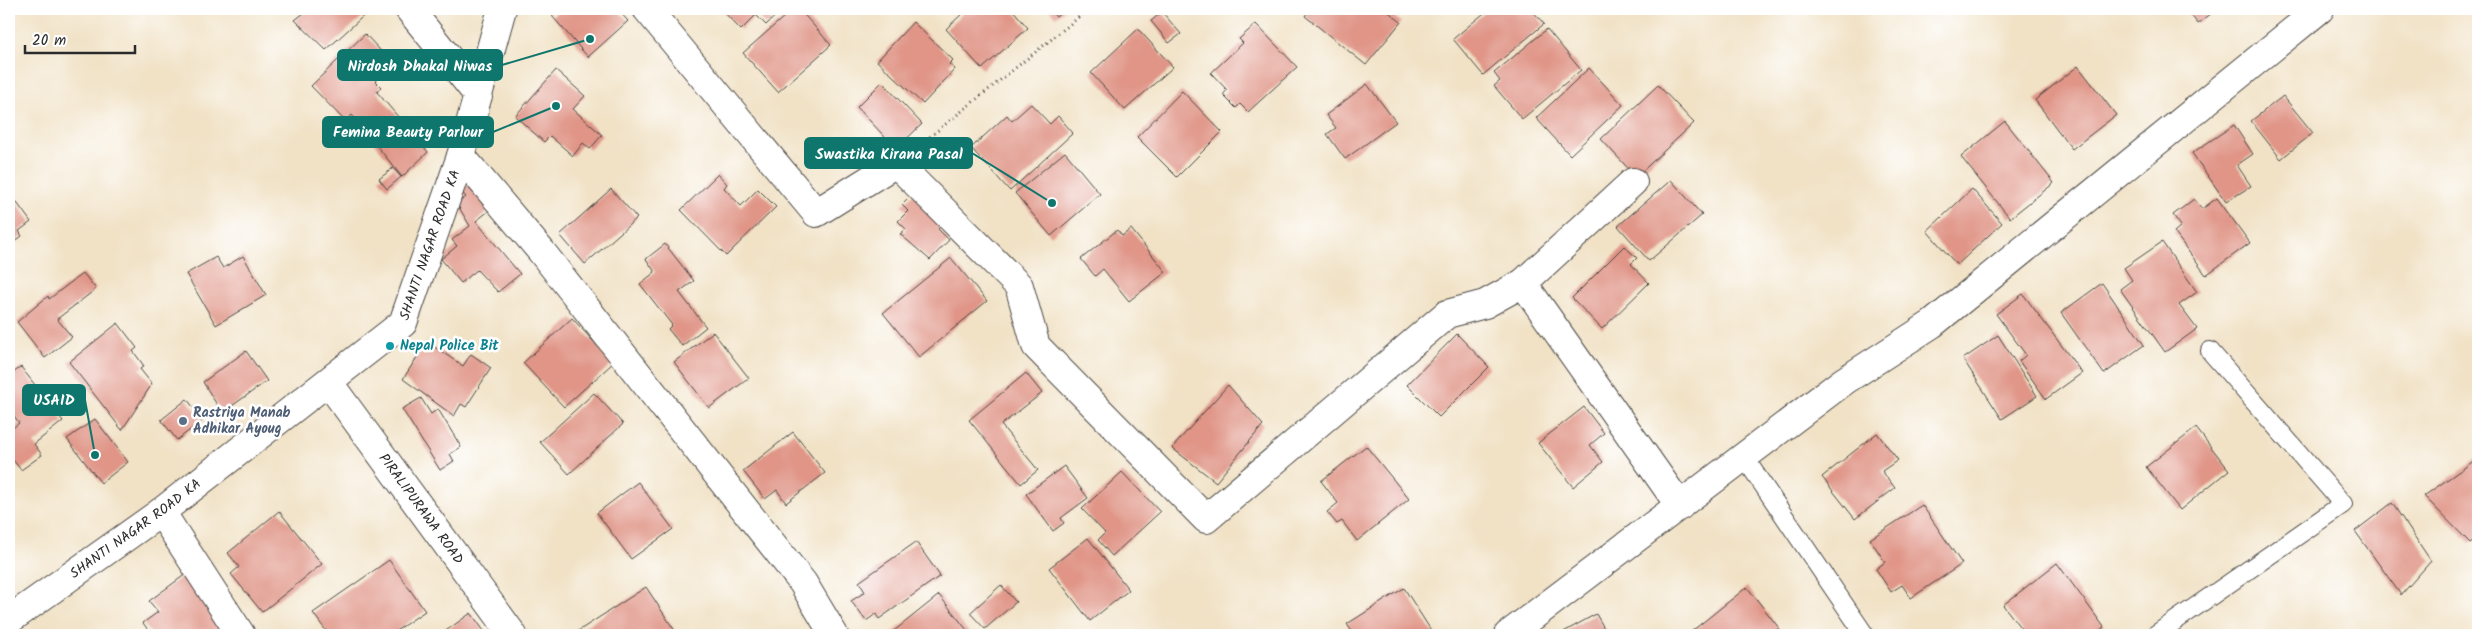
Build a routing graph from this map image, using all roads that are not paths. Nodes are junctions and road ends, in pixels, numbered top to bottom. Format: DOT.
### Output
graph roads {
  1 [pos="409,9"];
  2 [pos="502,9"];
  3 [pos="647,9"];
  4 [pos="2320,9"];
  5 [pos="478,95"];
  6 [pos="461,156"];
  7 [pos="1633,182"];
  8 [pos="1523,283"];
  9 [pos="2210,351"];
  10 [pos="329,383"];
  11 [pos="1744,457"];
  12 [pos="1680,506"];
  13 [pos="161,512"];
  14 [pos="9,620"];
  15 [pos="241,635"];
  16 [pos="513,635"];
  17 [pos="834,635"];
  18 [pos="1508,635"];
  19 [pos="1866,635"];
  20 [pos="2155,635"];
  1 -- 5 [label="street"];
  2 -- 5 [label="street, SHANTI NAGAR ROAD KA"];
  3 -- 8 [label="street"];
  4 -- 11 [label="street"];
  5 -- 6 [label="street, SHANTI NAGAR ROAD KA"];
  6 -- 10 [label="street, SHANTI NAGAR ROAD KA"];
  6 -- 17 [label="street"];
  7 -- 8 [label="street"];
  8 -- 12 [label="street"];
  9 -- 20 [label="lane"];
  10 -- 13 [label="street, SHANTI NAGAR ROAD KA"];
  10 -- 16 [label="street, PIRALIPURAWA ROAD"];
  11 -- 12 [label="street"];
  11 -- 19 [label="lane"];
  12 -- 18 [label="street"];
  13 -- 14 [label="street, SHANTI NAGAR ROAD KA"];
  13 -- 15 [label="street"];
}
